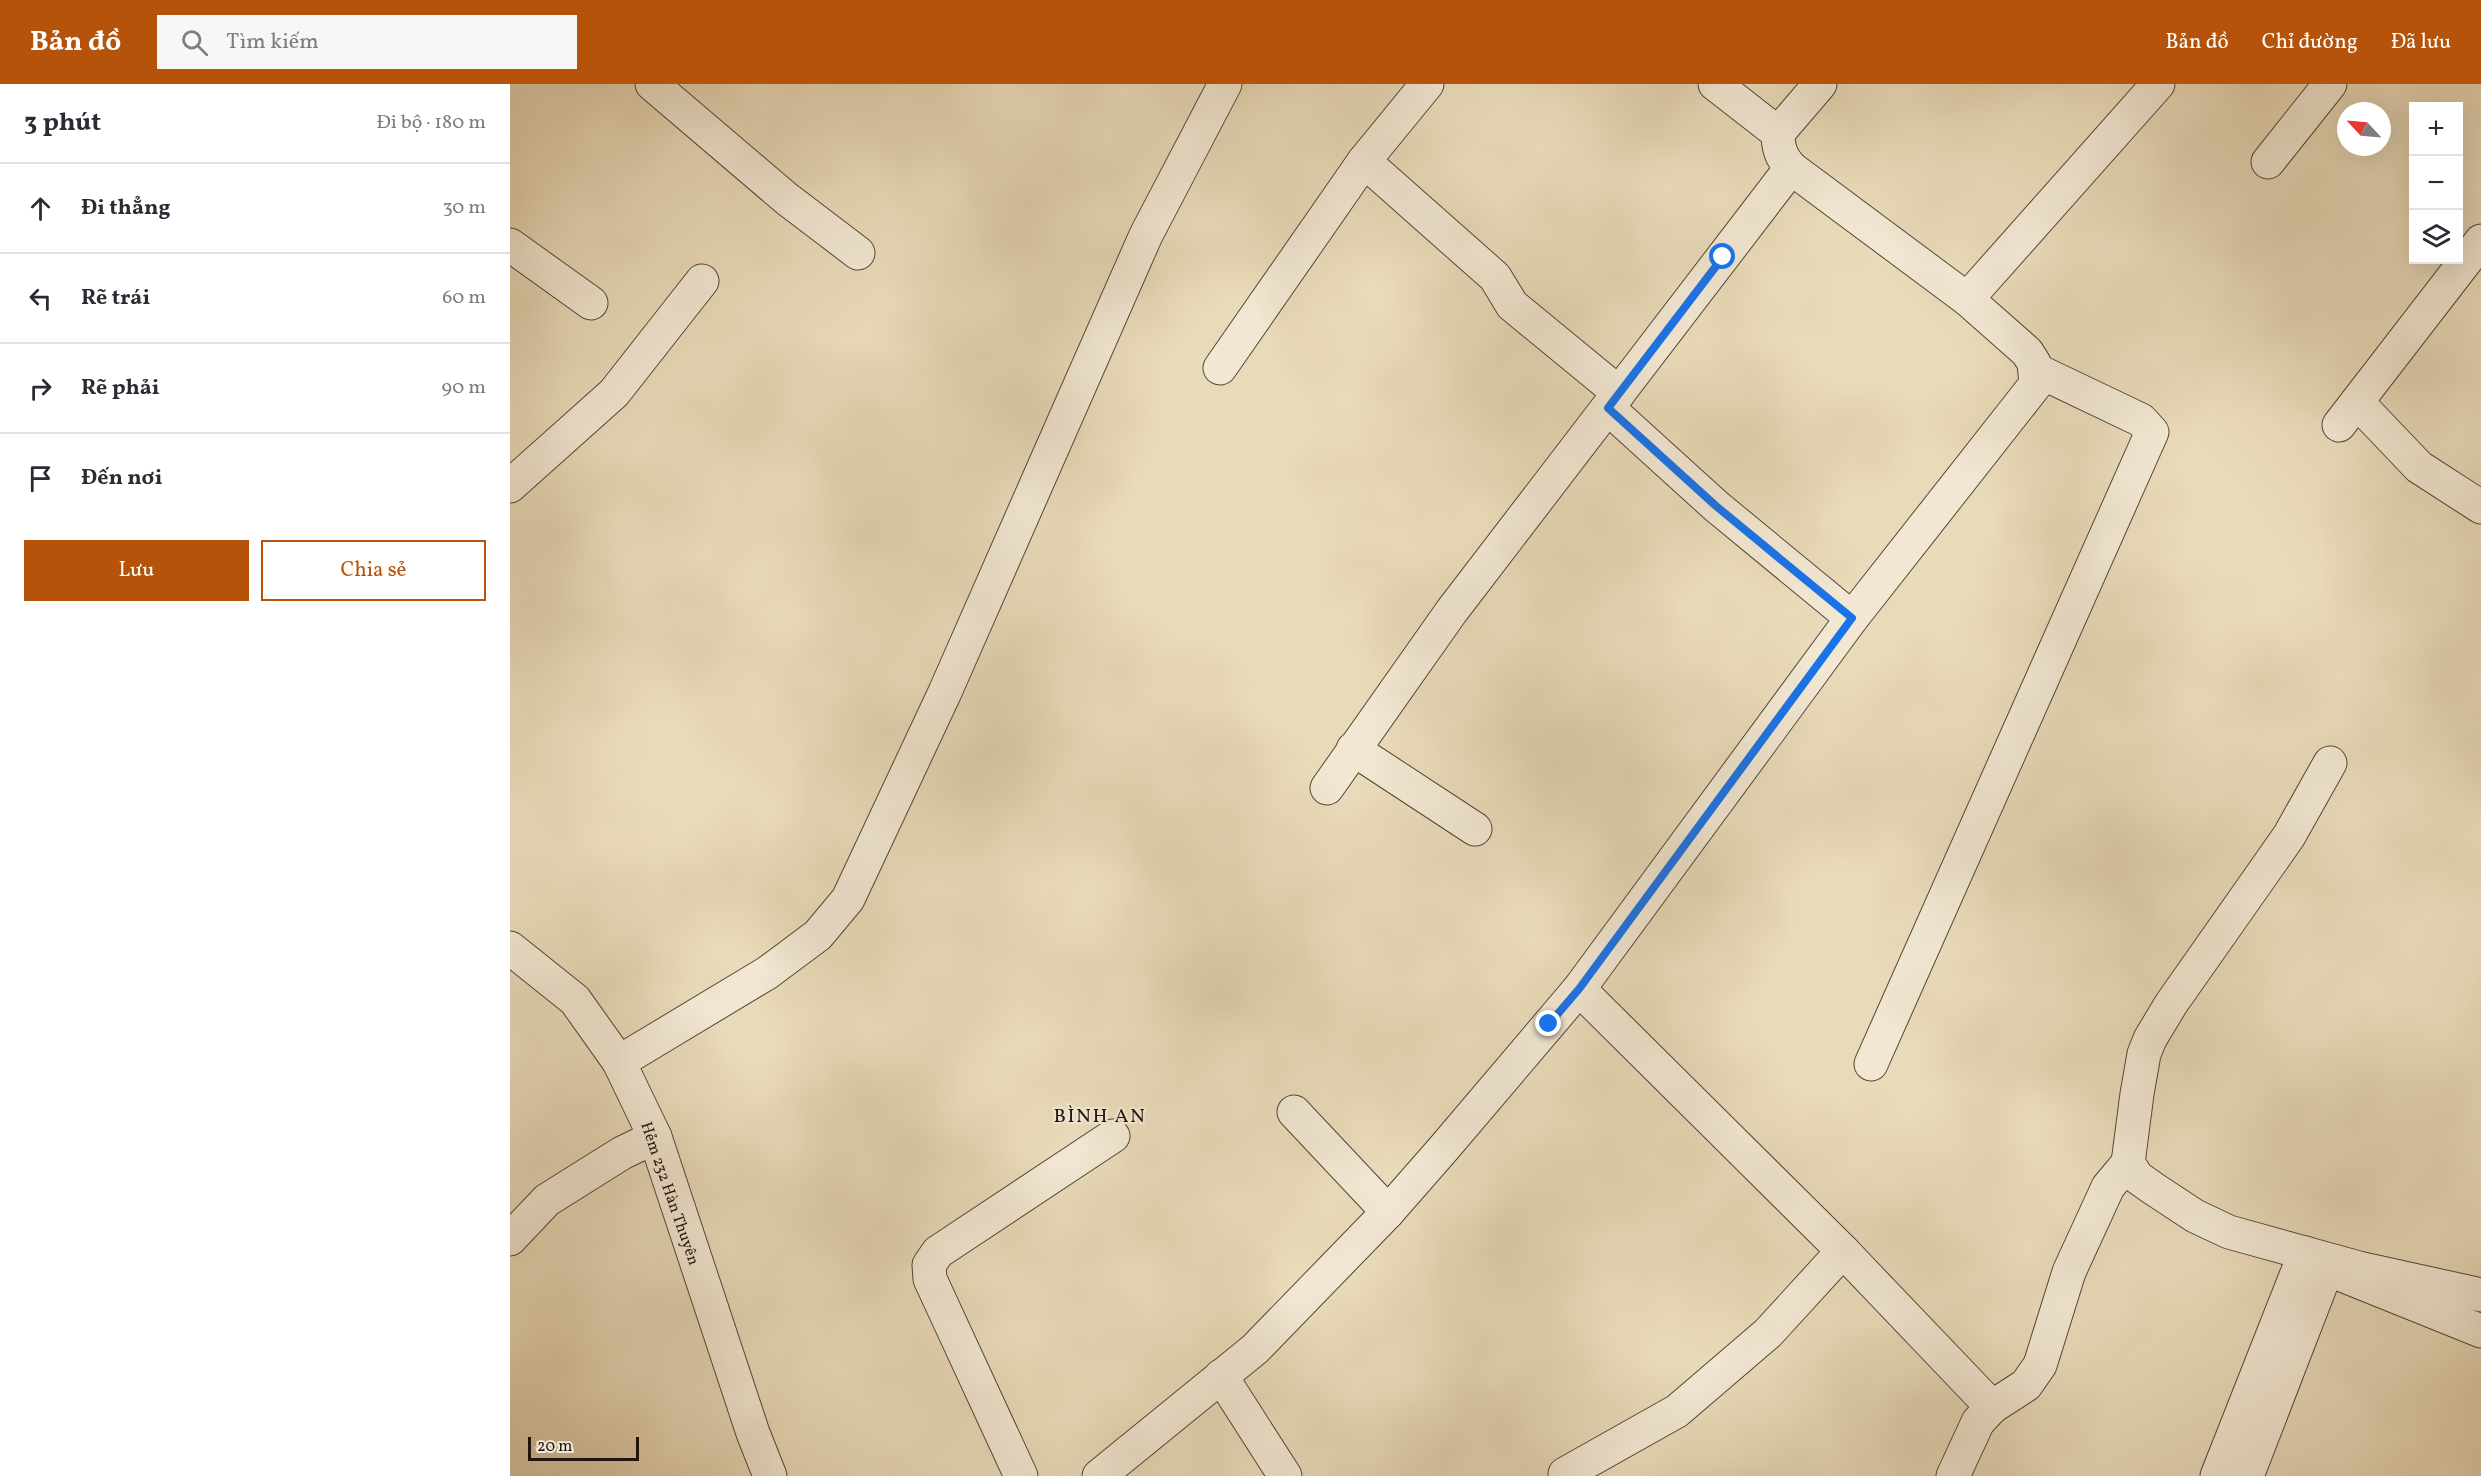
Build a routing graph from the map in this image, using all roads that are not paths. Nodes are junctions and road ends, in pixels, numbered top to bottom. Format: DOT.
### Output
graph roads {
  1 [pos="652,84"];
  2 [pos="1225,84"];
  3 [pos="1427,84"];
  4 [pos="1715,84"];
  5 [pos="1820,84"];
  6 [pos="2158,84"];
  7 [pos="2330,84"];
  8 [pos="1778,133"];
  9 [pos="1364,161"];
  10 [pos="2268,162"];
  11 [pos="1791,168"];
  12 [pos="2481,241"];
  13 [pos="510,245"];
  14 [pos="858,253"];
  15 [pos="702,281"];
  16 [pos="1967,299"];
  17 [pos="591,303"];
  18 [pos="1220,368"];
  19 [pos="2036,370"];
  20 [pos="1613,401"];
  21 [pos="510,486"];
  22 [pos="2481,507"];
  23 [pos="1852,618"];
  24 [pos="1353,749"];
  25 [pos="2330,764"];
  26 [pos="1327,788"];
  27 [pos="1475,829"];
  28 [pos="510,948"];
  29 [pos="1579,989"];
  30 [pos="619,1062"];
  31 [pos="1871,1064"];
  32 [pos="1294,1112"];
  33 [pos="1113,1136"];
  34 [pos="655,1137"];
  35 [pos="2128,1163"];
  36 [pos="1388,1212"];
  37 [pos="510,1239"];
  38 [pos="1843,1251"];
  39 [pos="2305,1253"];
  40 [pos="2481,1295"];
  41 [pos="2481,1331"];
  42 [pos="1221,1376"];
  43 [pos="1992,1407"];
  44 [pos="770,1476"];
  45 [pos="1021,1476"];
  46 [pos="1099,1476"];
  47 [pos="1285,1476"];
  48 [pos="1566,1476"];
  49 [pos="1953,1476"];
  50 [pos="2217,1476"];
  51 [pos="2247,1476"];
  1 -- 14 [label="street"];
  2 -- 30 [label="street"];
  3 -- 9 [label="street"];
  4 -- 8 [label="street"];
  5 -- 8 [label="street"];
  6 -- 16 [label="street"];
  7 -- 10 [label="street"];
  8 -- 11 [label="street"];
  9 -- 18 [label="street"];
  9 -- 20 [label="street"];
  11 -- 16 [label="street"];
  11 -- 20 [label="street"];
  12 -- 22 [label="street"];
  13 -- 17 [label="street"];
  15 -- 21 [label="street"];
  16 -- 19 [label="street"];
  19 -- 23 [label="street"];
  19 -- 31 [label="street"];
  20 -- 23 [label="street"];
  20 -- 24 [label="street"];
  23 -- 29 [label="street"];
  24 -- 26 [label="street"];
  24 -- 27 [label="street"];
  25 -- 35 [label="street"];
  28 -- 30 [label="street, Hẻm 232 Hàn Thuyên"];
  29 -- 36 [label="street"];
  29 -- 38 [label="street"];
  30 -- 34 [label="street, Hẻm 232 Hàn Thuyên"];
  32 -- 36 [label="street"];
  33 -- 45 [label="street"];
  34 -- 37 [label="street"];
  34 -- 44 [label="street, Hẻm 232 Hàn Thuyên"];
  35 -- 39 [label="street"];
  35 -- 43 [label="street"];
  36 -- 42 [label="street"];
  38 -- 43 [label="street"];
  38 -- 48 [label="street"];
  39 -- 40 [label="street"];
  39 -- 50 [label="street"];
  41 -- 51 [label="street"];
  42 -- 46 [label="street"];
  42 -- 47 [label="street"];
  43 -- 49 [label="street"];
}
